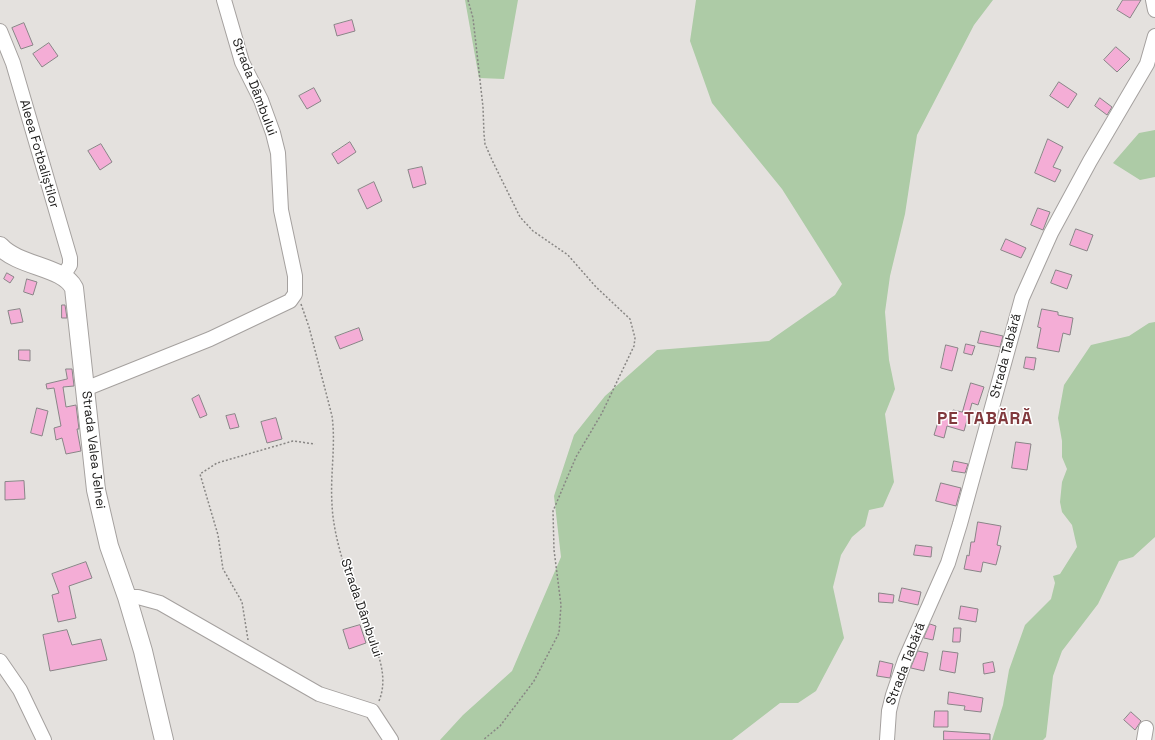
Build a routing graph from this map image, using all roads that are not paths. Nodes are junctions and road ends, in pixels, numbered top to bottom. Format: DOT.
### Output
graph roads {
  1 [pos="224,0"];
  2 [pos="1153,0"];
  3 [pos="1155,10"];
  4 [pos="0,31"];
  5 [pos="1155,36"];
  6 [pos="0,246"];
  7 [pos="63,276"];
  8 [pos="85,389"];
  9 [pos="127,597"];
  10 [pos="0,661"];
  11 [pos="44,740"];
  12 [pos="164,740"];
  13 [pos="391,740"];
  14 [pos="887,740"];
  1 -- 8 [label="street, Strada Dâmbului"];
  2 -- 3 [label="street"];
  4 -- 7 [label="street, Aleea Fotbaliștilor"];
  5 -- 14 [label="street, Strada Tabără"];
  6 -- 7 [label="main road"];
  7 -- 8 [label="main road, Strada Valea Jelnei"];
  8 -- 9 [label="main road, Strada Valea Jelnei"];
  9 -- 12 [label="main road, Strada Valea Jelnei"];
  9 -- 13 [label="street"];
  10 -- 11 [label="street"];
}
